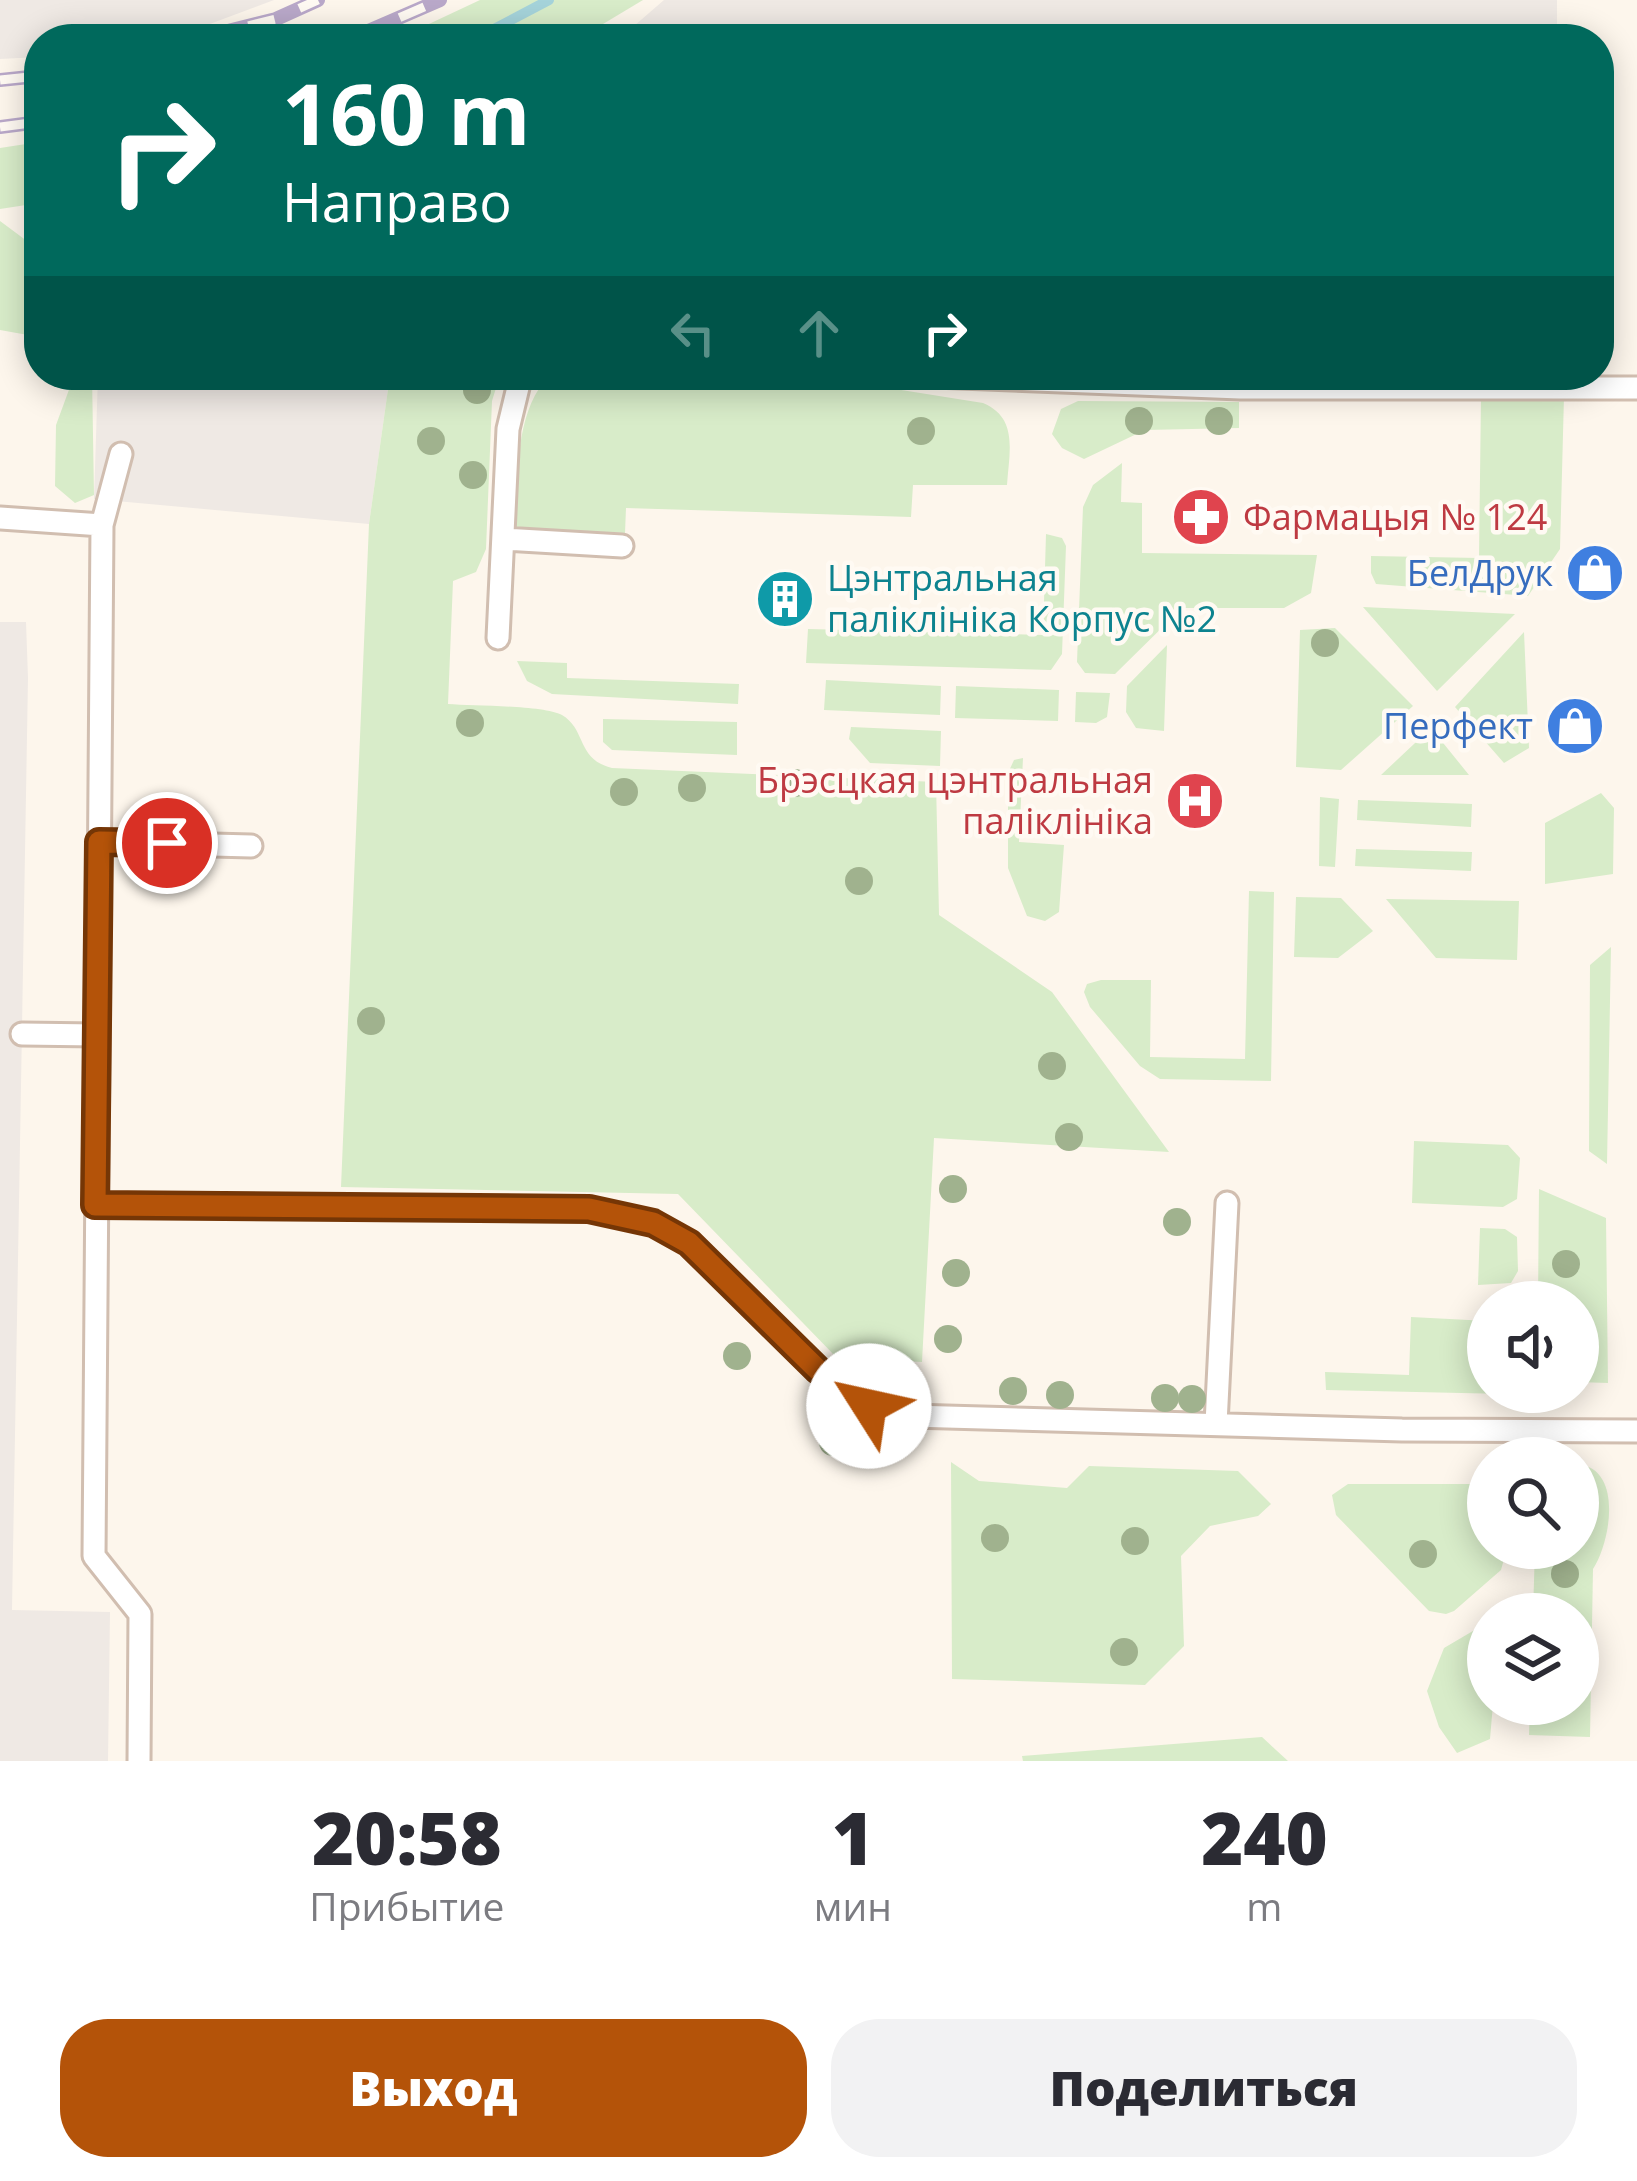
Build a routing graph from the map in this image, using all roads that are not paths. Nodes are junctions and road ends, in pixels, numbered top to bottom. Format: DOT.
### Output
graph roads {
  1 [pos="517,390"];
  2 [pos="121,454"];
  3 [pos="0,518"];
  4 [pos="102,525"];
  5 [pos="503,539"];
  6 [pos="622,546"];
  7 [pos="498,638"];
  8 [pos="99,842"];
  9 [pos="251,846"];
  10 [pos="22,1034"];
  11 [pos="97,1035"];
  12 [pos="1226,1203"];
  13 [pos="95,1205"];
  14 [pos="1216,1424"];
  15 [pos="1637,1431"];
  16 [pos="139,1761"];
  1 -- 5 [label="lane"];
  2 -- 4 [label="lane"];
  3 -- 4 [label="lane"];
  4 -- 8 [label="lane"];
  5 -- 6 [label="lane"];
  5 -- 7 [label="lane"];
  8 -- 9 [label="lane"];
  8 -- 11 [label="lane"];
  10 -- 11 [label="lane"];
  11 -- 13 [label="lane"];
  12 -- 14 [label="lane"];
  13 -- 14 [label="lane"];
  13 -- 16 [label="lane"];
  14 -- 15 [label="lane"];
}
